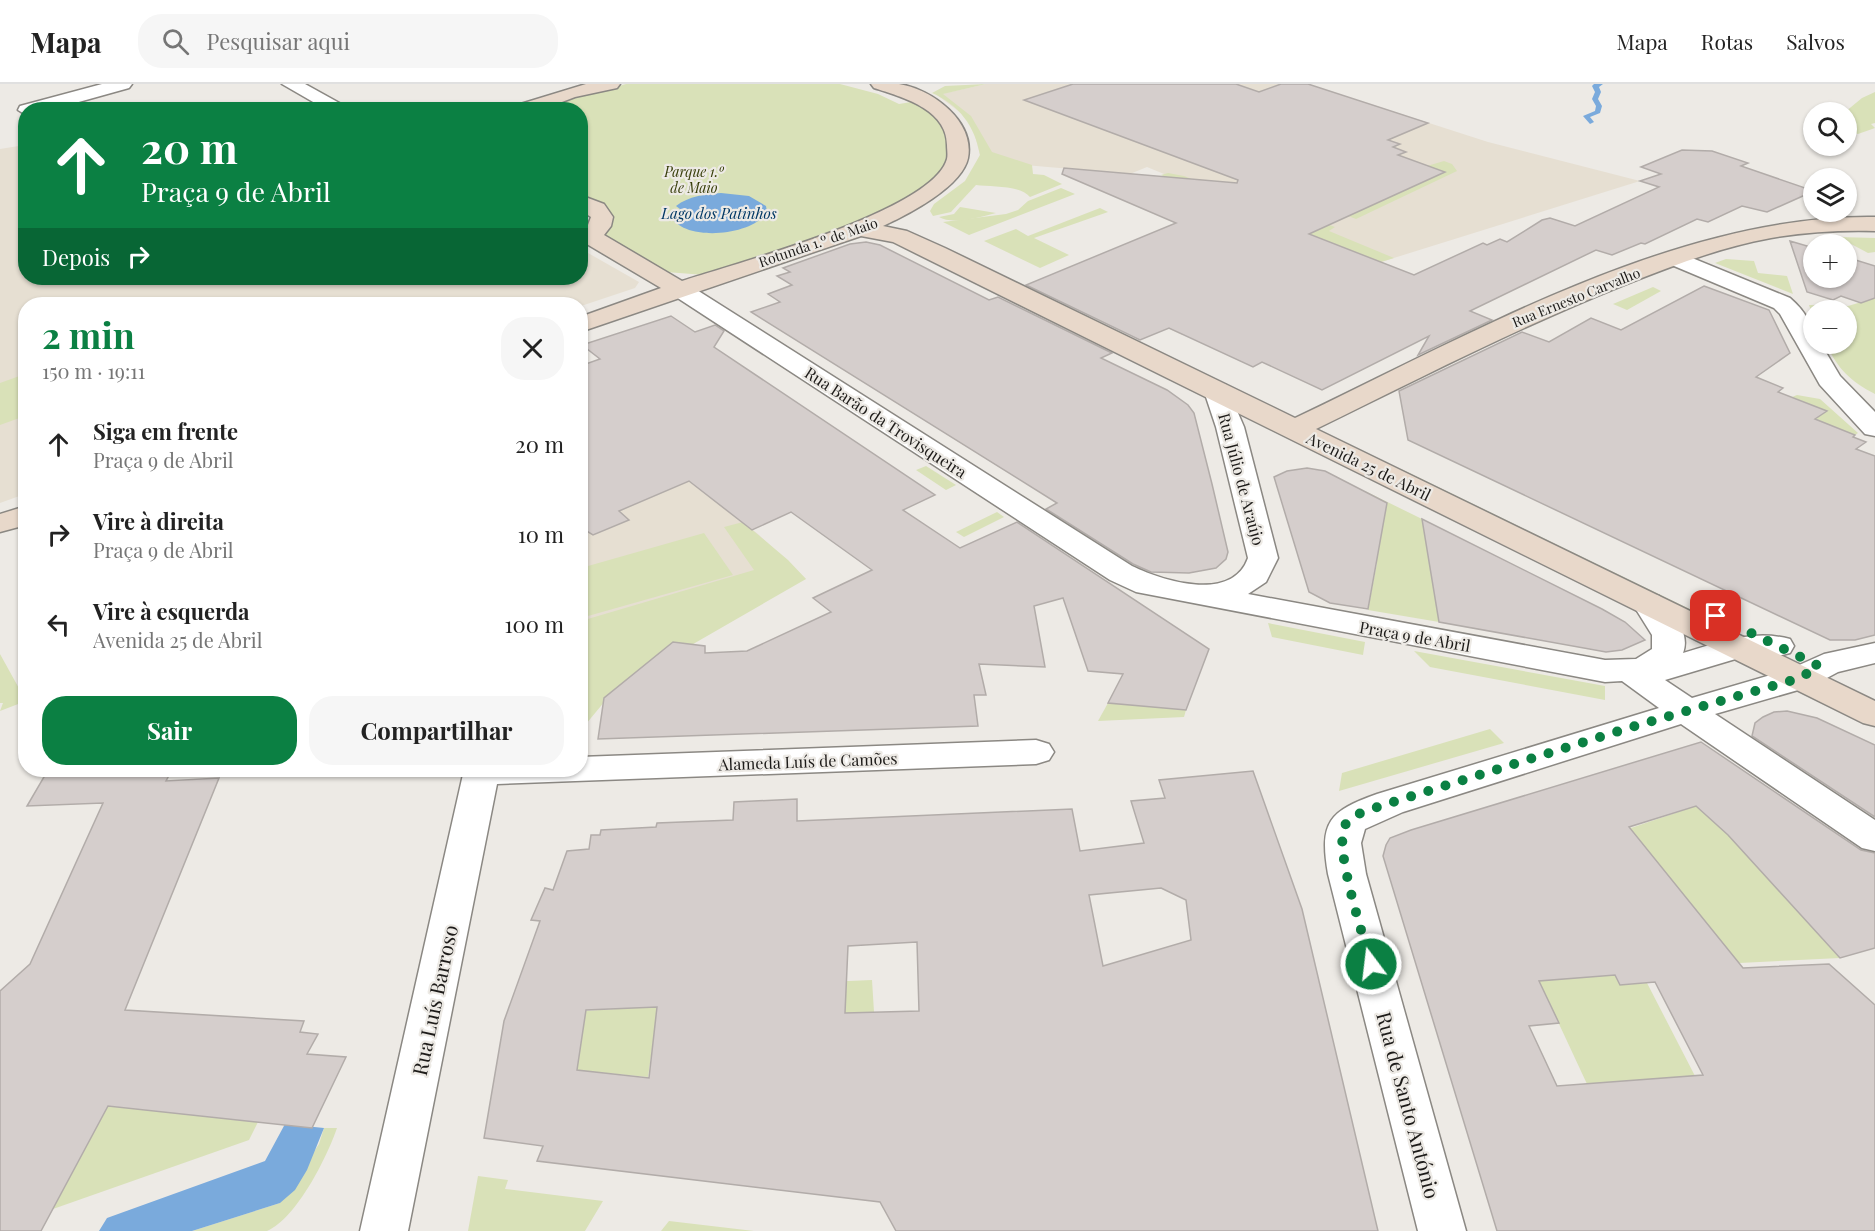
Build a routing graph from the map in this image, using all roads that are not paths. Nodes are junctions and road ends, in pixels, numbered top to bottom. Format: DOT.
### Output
graph roads {
  1 [pos="123,84"];
  2 [pos="291,84"];
  3 [pos="606,84"];
  4 [pos="880,84"];
  5 [pos="580,86"];
  6 [pos="54,102"];
  7 [pos="327,102"];
  8 [pos="538,102"];
  9 [pos="588,205"];
  10 [pos="900,210"];
  11 [pos="1875,224"];
  12 [pos="860,229"];
  13 [pos="588,232"];
  14 [pos="588,235"];
  15 [pos="945,250"];
  16 [pos="1675,258"];
  17 [pos="1014,284"];
  18 [pos="681,290"];
  19 [pos="588,322"];
  20 [pos="1217,391"];
  21 [pos="1303,425"];
  22 [pos="1875,428"];
  23 [pos="18,517"];
  24 [pos="0,523"];
  25 [pos="1199,595"];
  26 [pos="1648,603"];
  27 [pos="1778,646"];
  28 [pos="1737,648"];
  29 [pos="1875,653"];
  30 [pos="1632,672"];
  31 [pos="1809,672"];
  32 [pos="1875,693"];
  33 [pos="1736,697"];
  34 [pos="1685,712"];
  35 [pos="1875,716"];
  36 [pos="1736,746"];
  37 [pos="1036,752"];
  38 [pos="588,769"];
  39 [pos="481,777"];
  40 [pos="1875,838"];
  41 [pos="384,1231"];
  42 [pos="1442,1231"];
  1 -- 6 [label="street"];
  2 -- 7 [label="street"];
  3 -- 5 [label="main road"];
  4 -- 10 [label="main road, Rotunda 1.º de Maio"];
  5 -- 8 [label="main road"];
  9 -- 13 [label="main road"];
  10 -- 12 [label="main road, Rotunda 1.º de Maio"];
  10 -- 15 [label="main road, Avenida 25 de Abril"];
  11 -- 16 [label="main road, Rua Ernesto Carvalho"];
  12 -- 15 [label="main road, Avenida 25 de Abril"];
  12 -- 18 [label="main road, Rotunda 1.º de Maio"];
  14 -- 18 [label="main road, Rua Barão da Trovisqueira"];
  15 -- 17 [label="main road, Avenida 25 de Abril"];
  16 -- 21 [label="main road, Rua Ernesto Carvalho"];
  16 -- 22 [label="street"];
  17 -- 20 [label="main road, Avenida 25 de Abril"];
  17 -- 21 [label="main road, Avenida 25 de Abril"];
  18 -- 19 [label="main road, Rotunda 1.º de Maio"];
  18 -- 25 [label="street, Rua Barão da Trovisqueira"];
  20 -- 21 [label="main road, Avenida 25 de Abril"];
  20 -- 25 [label="street, Rua Júlio de Araújo"];
  21 -- 26 [label="main road, Avenida 25 de Abril"];
  21 -- 27 [label="main road, Avenida 25 de Abril"];
  23 -- 24 [label="main road"];
  25 -- 30 [label="street, Praça 9 de Abril"];
  26 -- 28 [label="main road, Avenida 25 de Abril"];
  26 -- 30 [label="street, Praça 9 de Abril"];
  27 -- 28 [label="street"];
  27 -- 31 [label="main road, Avenida 25 de Abril"];
  28 -- 30 [label="street, Praça 9 de Abril"];
  28 -- 31 [label="main road, Avenida 25 de Abril"];
  29 -- 31 [label="street"];
  30 -- 34 [label="street"];
  31 -- 32 [label="main road, Avenida 25 de Abril"];
  31 -- 33 [label="street"];
  31 -- 35 [label="main road, Avenida 25 de Abril"];
  33 -- 34 [label="street"];
  33 -- 36 [label="street"];
  34 -- 36 [label="street"];
  34 -- 42 [label="street, Rua de Santo António"];
  36 -- 40 [label="street"];
  37 -- 38 [label="street, Alameda Luís de Camões"];
  39 -- 41 [label="street, Rua Luís Barroso"];
}
